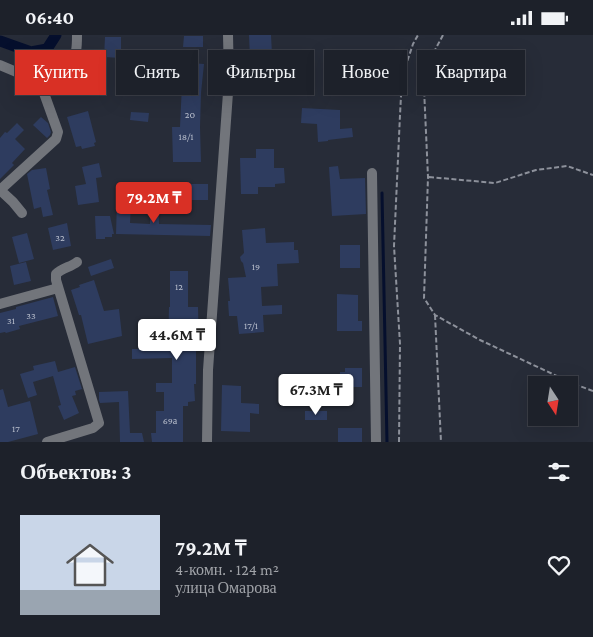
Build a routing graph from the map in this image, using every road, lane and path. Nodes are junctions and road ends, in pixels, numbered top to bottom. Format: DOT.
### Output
graph roads {
  1 [pos="77,35"];
  2 [pos="228,35"];
  3 [pos="418,35"];
  4 [pos="443,35"];
  5 [pos="76,50"];
  6 [pos="0,65"];
  7 [pos="15,71"];
  8 [pos="44,95"];
  9 [pos="372,173"];
  10 [pos="593,175"];
  11 [pos="428,177"];
  12 [pos="0,190"];
  13 [pos="22,213"];
  14 [pos="77,262"];
  15 [pos="58,288"];
  16 [pos="0,304"];
  17 [pos="435,315"];
  18 [pos="593,391"];
  19 [pos="47,442"];
  20 [pos="207,442"];
  21 [pos="376,442"];
  22 [pos="398,442"];
  23 [pos="441,442"];
  1 -- 5 [label="street"];
  2 -- 20 [label="street"];
  3 -- 22 [label="path"];
  4 -- 11 [label="path"];
  6 -- 7 [label="street"];
  8 -- 12 [label="street"];
  9 -- 21 [label="street"];
  10 -- 11 [label="path"];
  11 -- 17 [label="path"];
  12 -- 13 [label="street"];
  14 -- 15 [label="street"];
  15 -- 16 [label="street"];
  15 -- 19 [label="street"];
  17 -- 18 [label="path"];
  17 -- 23 [label="path"];
}
